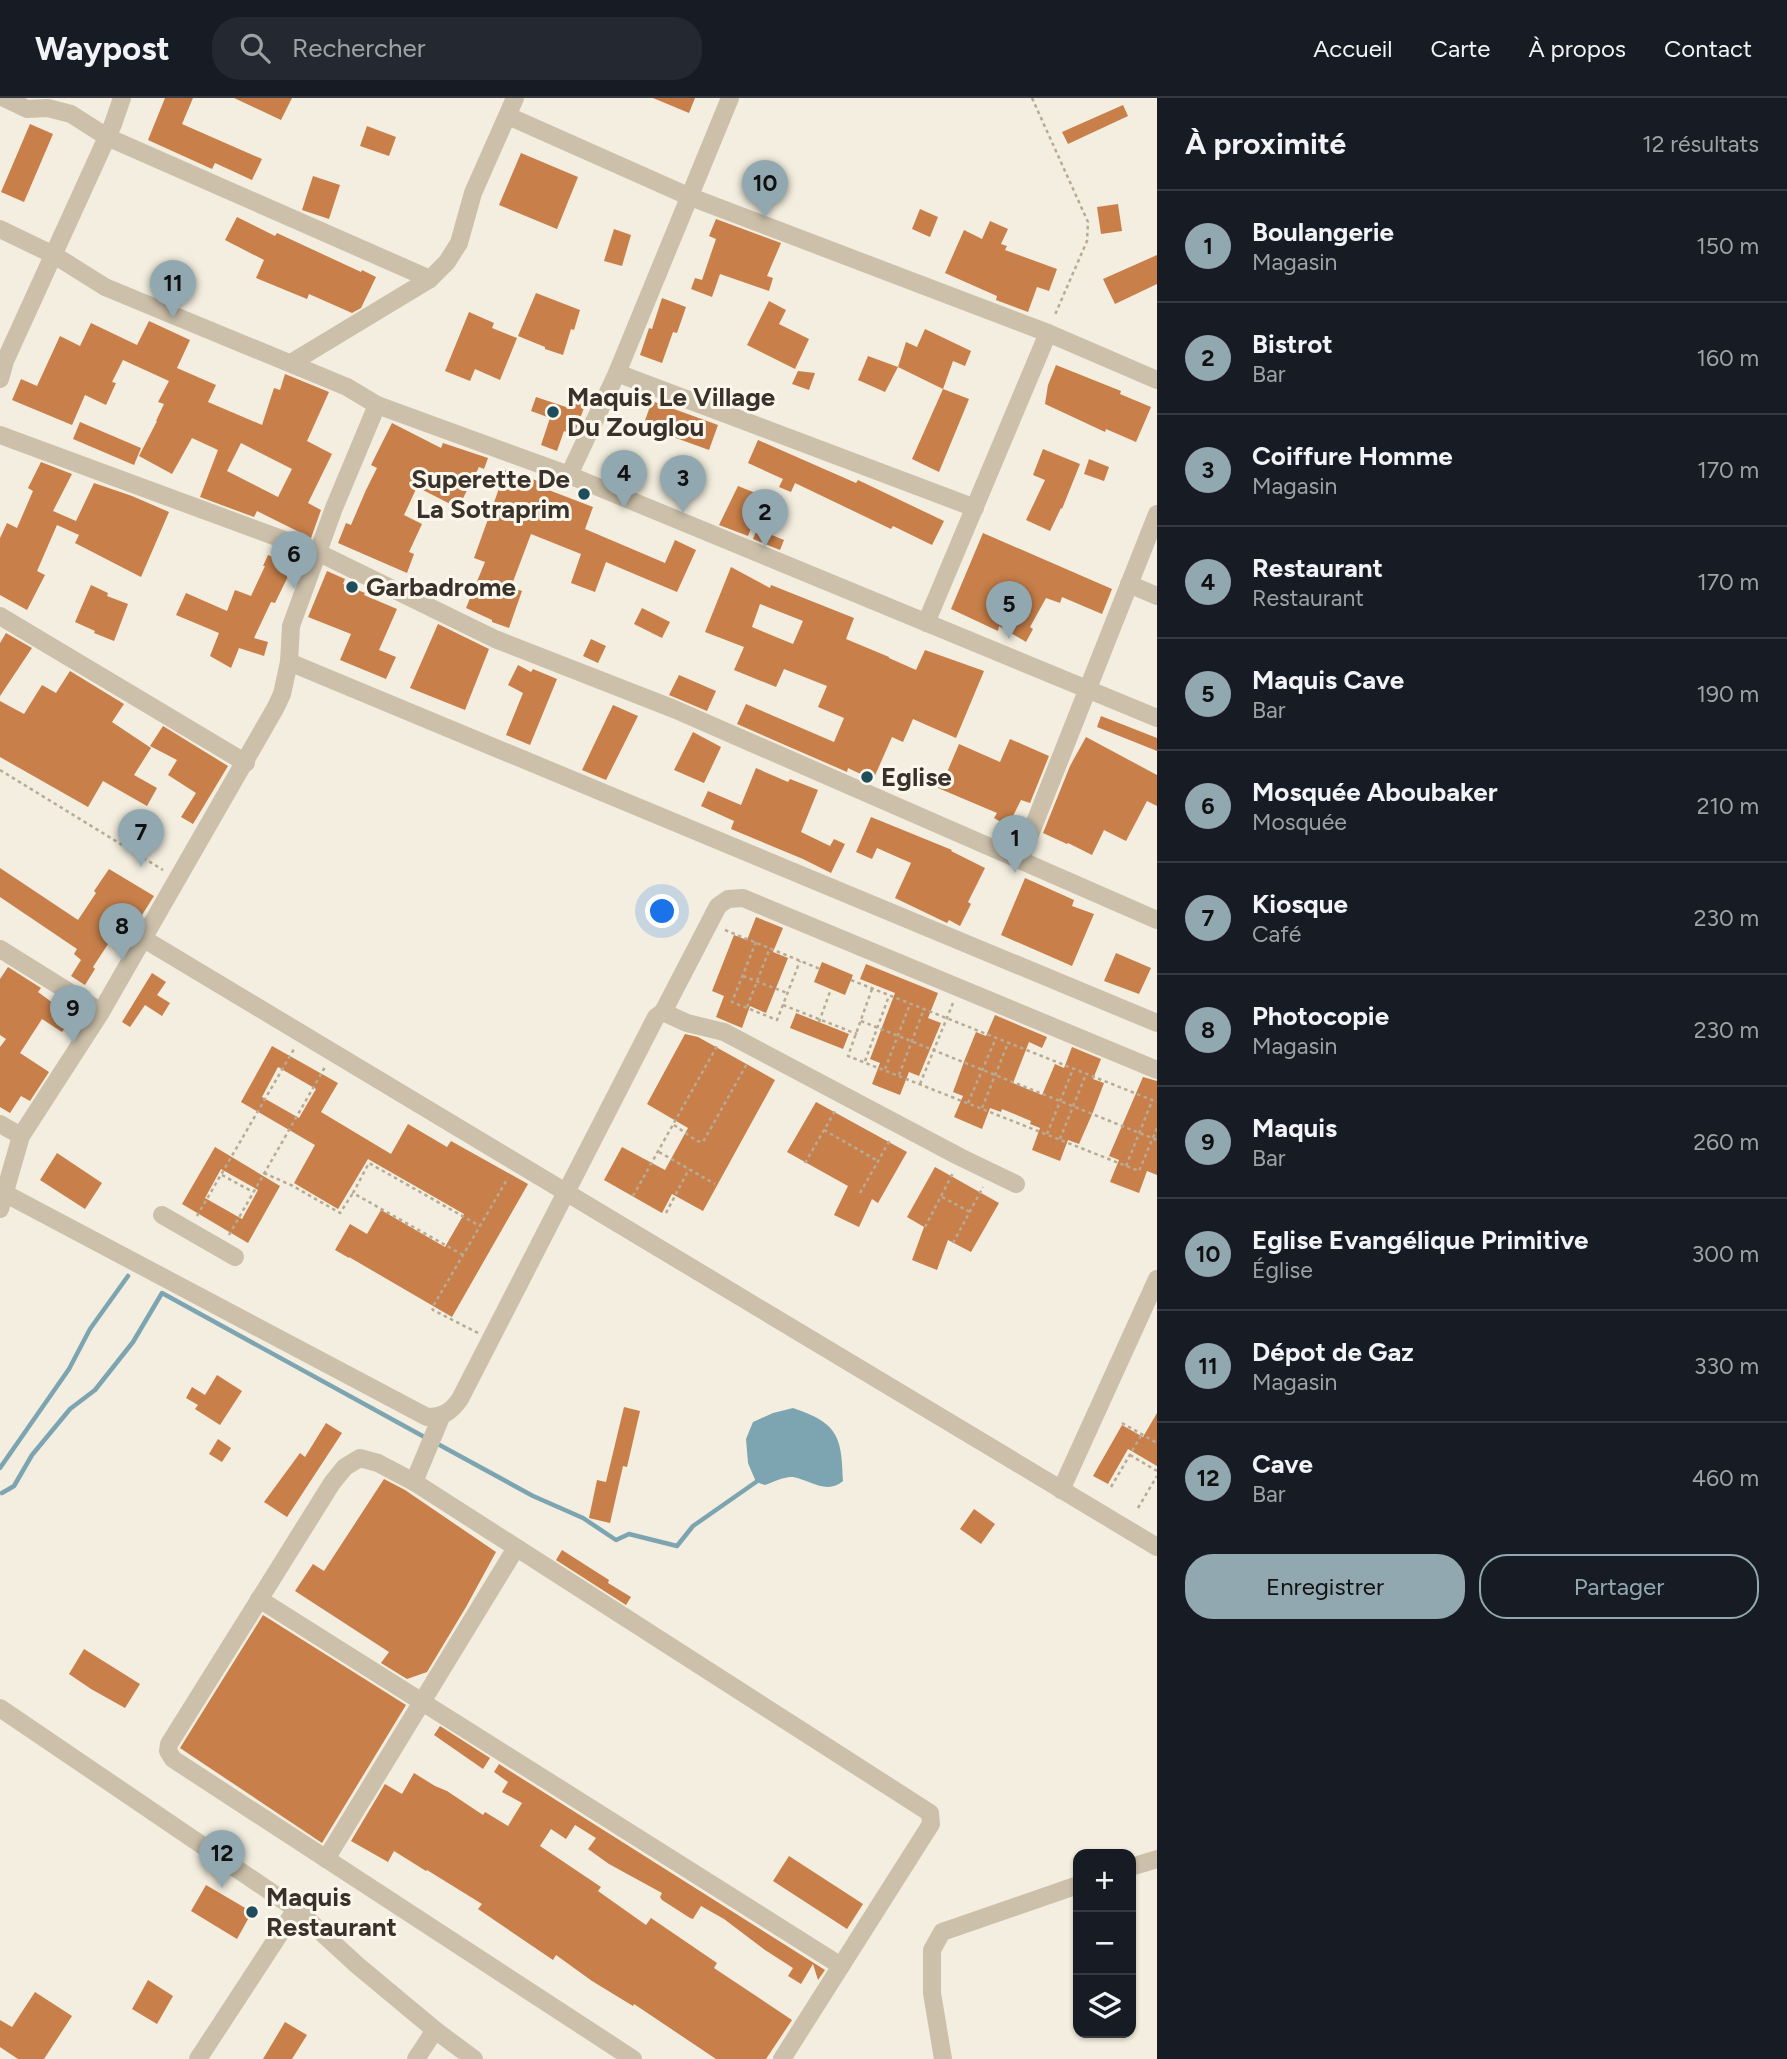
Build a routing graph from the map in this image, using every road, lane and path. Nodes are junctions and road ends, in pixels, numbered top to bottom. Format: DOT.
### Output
graph roads {
  1 [pos="4,98"];
  2 [pos="122,98"];
  3 [pos="515,98"];
  4 [pos="730,98"];
  5 [pos="1032,98"];
  6 [pos="508,116"];
  7 [pos="107,137"];
  8 [pos="688,196"];
  9 [pos="0,229"];
  10 [pos="54,255"];
  11 [pos="430,279"];
  12 [pos="1048,333"];
  13 [pos="2,360"];
  14 [pos="291,363"];
  15 [pos="617,373"];
  16 [pos="0,379"];
  17 [pos="1157,380"];
  18 [pos="377,405"];
  19 [pos="0,435"];
  20 [pos="569,475"];
  21 [pos="975,508"];
  22 [pos="1157,514"];
  23 [pos="317,552"];
  24 [pos="1129,584"];
  25 [pos="1157,596"];
  26 [pos="0,616"];
  27 [pos="926,623"];
  28 [pos="289,663"];
  29 [pos="1088,690"];
  30 [pos="1157,718"];
  31 [pos="246,763"];
  32 [pos="0,770"];
  33 [pos="1020,860"];
  34 [pos="177,879"];
  35 [pos="1157,920"];
  36 [pos="708,924"];
  37 [pos="144,939"];
  38 [pos="756,942"];
  39 [pos="770,948"];
  40 [pos="0,949"];
  41 [pos="800,961"];
  42 [pos="820,969"];
  43 [pos="743,975"];
  44 [pos="850,980"];
  45 [pos="757,981"];
  46 [pos="960,987"];
  47 [pos="831,989"];
  48 [pos="873,989"];
  49 [pos="788,993"];
  50 [pos="890,996"];
  51 [pos="910,1004"];
  52 [pos="783,1005"];
  53 [pos="746,1008"];
  54 [pos="924,1009"];
  55 [pos="102,1012"];
  56 [pos="663,1012"];
  57 [pos="947,1018"];
  58 [pos="819,1020"];
  59 [pos="861,1021"];
  60 [pos="1157,1023"];
  61 [pos="877,1028"];
  62 [pos="724,1032"];
  63 [pos="302,1034"];
  64 [pos="857,1034"];
  65 [pos="897,1036"];
  66 [pos="996,1038"];
  67 [pos="911,1042"];
  68 [pos="1008,1043"];
  69 [pos="755,1049"];
  70 [pos="934,1051"];
  71 [pos="333,1052"];
  72 [pos="864,1063"];
  73 [pos="1073,1069"];
  74 [pos="982,1070"];
  75 [pos="1157,1070"];
  76 [pos="884,1071"];
  77 [pos="1086,1074"];
  78 [pos="898,1076"];
  79 [pos="995,1076"];
  80 [pos="920,1085"];
  81 [pos="844,1096"];
  82 [pos="1060,1101"];
  83 [pos="1155,1101"];
  84 [pos="968,1104"];
  85 [pos="1072,1107"];
  86 [pos="982,1109"];
  87 [pos="0,1124"];
  88 [pos="674,1125"];
  89 [pos="898,1125"];
  90 [pos="1157,1128"];
  91 [pos="824,1130"];
  92 [pos="1139,1133"];
  93 [pos="1046,1135"];
  94 [pos="21,1136"];
  95 [pos="1059,1140"];
  96 [pos="1155,1140"];
  97 [pos="659,1152"];
  98 [pos="960,1157"];
  99 [pos="878,1161"];
  100 [pos="517,1163"];
  101 [pos="805,1163"];
  102 [pos="1126,1166"];
  103 [pos="689,1169"];
  104 [pos="991,1172"];
  105 [pos="264,1173"];
  106 [pos="221,1175"];
  107 [pos="715,1184"];
  108 [pos="1016,1184"];
  109 [pos="253,1192"];
  110 [pos="566,1192"];
  111 [pos="353,1193"];
  112 [pos="860,1193"];
  113 [pos="633,1196"];
  114 [pos="942,1197"];
  115 [pos="2,1200"];
  116 [pos="970,1212"];
  117 [pos="666,1213"];
  118 [pos="162,1215"];
  119 [pos="480,1226"];
  120 [pos="925,1227"];
  121 [pos="189,1230"];
  122 [pos="954,1243"];
  123 [pos="228,1253"];
  124 [pos="463,1255"];
  125 [pos="1157,1279"];
  126 [pos="491,1340"];
  127 [pos="441,1417"];
  128 [pos="1122,1423"];
  129 [pos="1142,1434"];
  130 [pos="1157,1443"];
  131 [pos="1130,1455"];
  132 [pos="1157,1471"];
  133 [pos="1157,1476"];
  134 [pos="414,1482"];
  135 [pos="1111,1488"];
  136 [pos="1061,1490"];
  137 [pos="1138,1508"];
  138 [pos="1157,1547"];
  139 [pos="516,1548"];
  140 [pos="258,1599"];
  141 [pos="423,1703"];
  142 [pos="0,1708"];
  143 [pos="1157,1858"];
  144 [pos="326,1859"];
  145 [pos="1136,1865"];
  146 [pos="1073,1887"];
  147 [pos="296,1909"];
  148 [pos="841,1966"];
  149 [pos="435,2030"];
  150 [pos="198,2059"];
  151 [pos="416,2059"];
  152 [pos="474,2059"];
  153 [pos="633,2059"];
  154 [pos="782,2059"];
  155 [pos="943,2059"];
  1 -- 7 [label="street"];
  2 -- 7 [label="street"];
  3 -- 6 [label="street"];
  4 -- 8 [label="street"];
  5 -- 12 [label="path"];
  6 -- 8 [label="street"];
  6 -- 11 [label="street"];
  7 -- 10 [label="street"];
  7 -- 11 [label="street"];
  8 -- 12 [label="street"];
  8 -- 15 [label="street"];
  9 -- 10 [label="street"];
  10 -- 13 [label="street"];
  10 -- 14 [label="street"];
  11 -- 14 [label="street"];
  12 -- 17 [label="street"];
  12 -- 21 [label="street"];
  13 -- 16 [label="street"];
  14 -- 18 [label="street"];
  15 -- 20 [label="street"];
  15 -- 21 [label="street"];
  18 -- 20 [label="street"];
  18 -- 23 [label="street"];
  19 -- 23 [label="street"];
  20 -- 27 [label="street"];
  21 -- 27 [label="street"];
  22 -- 24 [label="street"];
  23 -- 28 [label="street"];
  23 -- 33 [label="street"];
  24 -- 25 [label="street"];
  24 -- 29 [label="street"];
  26 -- 31 [label="street"];
  27 -- 29 [label="street"];
  28 -- 31 [label="street"];
  28 -- 60 [label="street"];
  29 -- 30 [label="street"];
  29 -- 33 [label="street"];
  31 -- 34 [label="street"];
  32 -- 34 [label="path"];
  33 -- 35 [label="street"];
  34 -- 37 [label="street"];
  36 -- 38 [label="path"];
  36 -- 46 [label="street"];
  36 -- 56 [label="street"];
  37 -- 55 [label="street"];
  37 -- 63 [label="street"];
  38 -- 39 [label="path"];
  38 -- 43 [label="path"];
  39 -- 41 [label="path"];
  39 -- 45 [label="path"];
  40 -- 55 [label="street"];
  41 -- 42 [label="path"];
  41 -- 49 [label="path"];
  43 -- 45 [label="path"];
  43 -- 53 [label="path"];
  44 -- 48 [label="path"];
  45 -- 49 [label="path"];
  45 -- 53 [label="path"];
  46 -- 57 [label="path"];
  46 -- 75 [label="street"];
  47 -- 58 [label="path"];
  48 -- 50 [label="path"];
  48 -- 59 [label="path"];
  49 -- 52 [label="path"];
  50 -- 51 [label="path"];
  50 -- 61 [label="path"];
  51 -- 54 [label="path"];
  51 -- 65 [label="path"];
  52 -- 53 [label="path"];
  52 -- 58 [label="path"];
  54 -- 57 [label="path"];
  54 -- 67 [label="path"];
  55 -- 94 [label="street"];
  56 -- 62 [label="street"];
  56 -- 110 [label="street"];
  57 -- 66 [label="path"];
  57 -- 70 [label="path"];
  58 -- 64 [label="path"];
  59 -- 61 [label="path"];
  59 -- 64 [label="path"];
  61 -- 65 [label="path"];
  61 -- 72 [label="path"];
  62 -- 69 [label="street"];
  62 -- 88 [label="path"];
  63 -- 71 [label="street"];
  63 -- 106 [label="path"];
  64 -- 72 [label="path"];
  65 -- 67 [label="path"];
  65 -- 76 [label="path"];
  66 -- 68 [label="path"];
  66 -- 74 [label="path"];
  67 -- 70 [label="path"];
  67 -- 78 [label="path"];
  68 -- 73 [label="path"];
  68 -- 79 [label="path"];
  69 -- 81 [label="street"];
  69 -- 88 [label="path"];
  70 -- 74 [label="path"];
  70 -- 80 [label="path"];
  71 -- 100 [label="street"];
  71 -- 105 [label="path"];
  72 -- 76 [label="path"];
  73 -- 77 [label="path"];
  73 -- 82 [label="path"];
  74 -- 79 [label="path"];
  74 -- 84 [label="path"];
  76 -- 78 [label="path"];
  77 -- 83 [label="path"];
  77 -- 85 [label="path"];
  78 -- 80 [label="path"];
  79 -- 82 [label="path"];
  79 -- 86 [label="path"];
  80 -- 84 [label="path"];
  81 -- 89 [label="street"];
  81 -- 91 [label="path"];
  82 -- 85 [label="path"];
  82 -- 93 [label="path"];
  83 -- 92 [label="path"];
  84 -- 86 [label="path"];
  85 -- 92 [label="path"];
  85 -- 95 [label="path"];
  86 -- 93 [label="path"];
  87 -- 94 [label="street"];
  88 -- 97 [label="path"];
  89 -- 98 [label="street"];
  89 -- 99 [label="path"];
  90 -- 96 [label="path"];
  91 -- 99 [label="path"];
  91 -- 101 [label="path"];
  92 -- 96 [label="path"];
  92 -- 102 [label="path"];
  93 -- 95 [label="path"];
  94 -- 115 [label="street"];
  95 -- 102 [label="path"];
  96 -- 102 [label="path"];
  97 -- 103 [label="path"];
  97 -- 113 [label="path"];
  98 -- 104 [label="street"];
  98 -- 114 [label="path"];
  99 -- 112 [label="path"];
  100 -- 110 [label="street"];
  100 -- 119 [label="path"];
  103 -- 107 [label="path"];
  103 -- 117 [label="path"];
  104 -- 108 [label="street"];
  104 -- 116 [label="path"];
  105 -- 109 [label="path"];
  105 -- 111 [label="path"];
  106 -- 109 [label="path"];
  106 -- 121 [label="path"];
  109 -- 123 [label="path"];
  110 -- 126 [label="street"];
  110 -- 136 [label="street"];
  111 -- 119 [label="path"];
  111 -- 124 [label="path"];
  114 -- 116 [label="path"];
  114 -- 120 [label="path"];
  115 -- 127 [label="street"];
  116 -- 122 [label="path"];
  118 -- 121 [label="street"];
  119 -- 124 [label="path"];
  121 -- 123 [label="street"];
  124 -- 126 [label="path"];
  125 -- 136 [label="street"];
  126 -- 127 [label="street"];
  127 -- 134 [label="street"];
  128 -- 129 [label="path"];
  129 -- 130 [label="path"];
  129 -- 131 [label="path"];
  131 -- 132 [label="path"];
  131 -- 135 [label="path"];
  133 -- 137 [label="path"];
  134 -- 139 [label="street"];
  134 -- 140 [label="street"];
  136 -- 138 [label="street"];
  139 -- 141 [label="street"];
  139 -- 148 [label="street"];
  140 -- 141 [label="street"];
  140 -- 144 [label="street"];
  141 -- 144 [label="street"];
  141 -- 148 [label="street"];
  142 -- 147 [label="street"];
  143 -- 145 [label="street"];
  144 -- 153 [label="street"];
  146 -- 155 [label="street"];
  147 -- 149 [label="street"];
  147 -- 150 [label="street"];
  148 -- 154 [label="street"];
  149 -- 151 [label="street"];
  149 -- 152 [label="street"];
}
